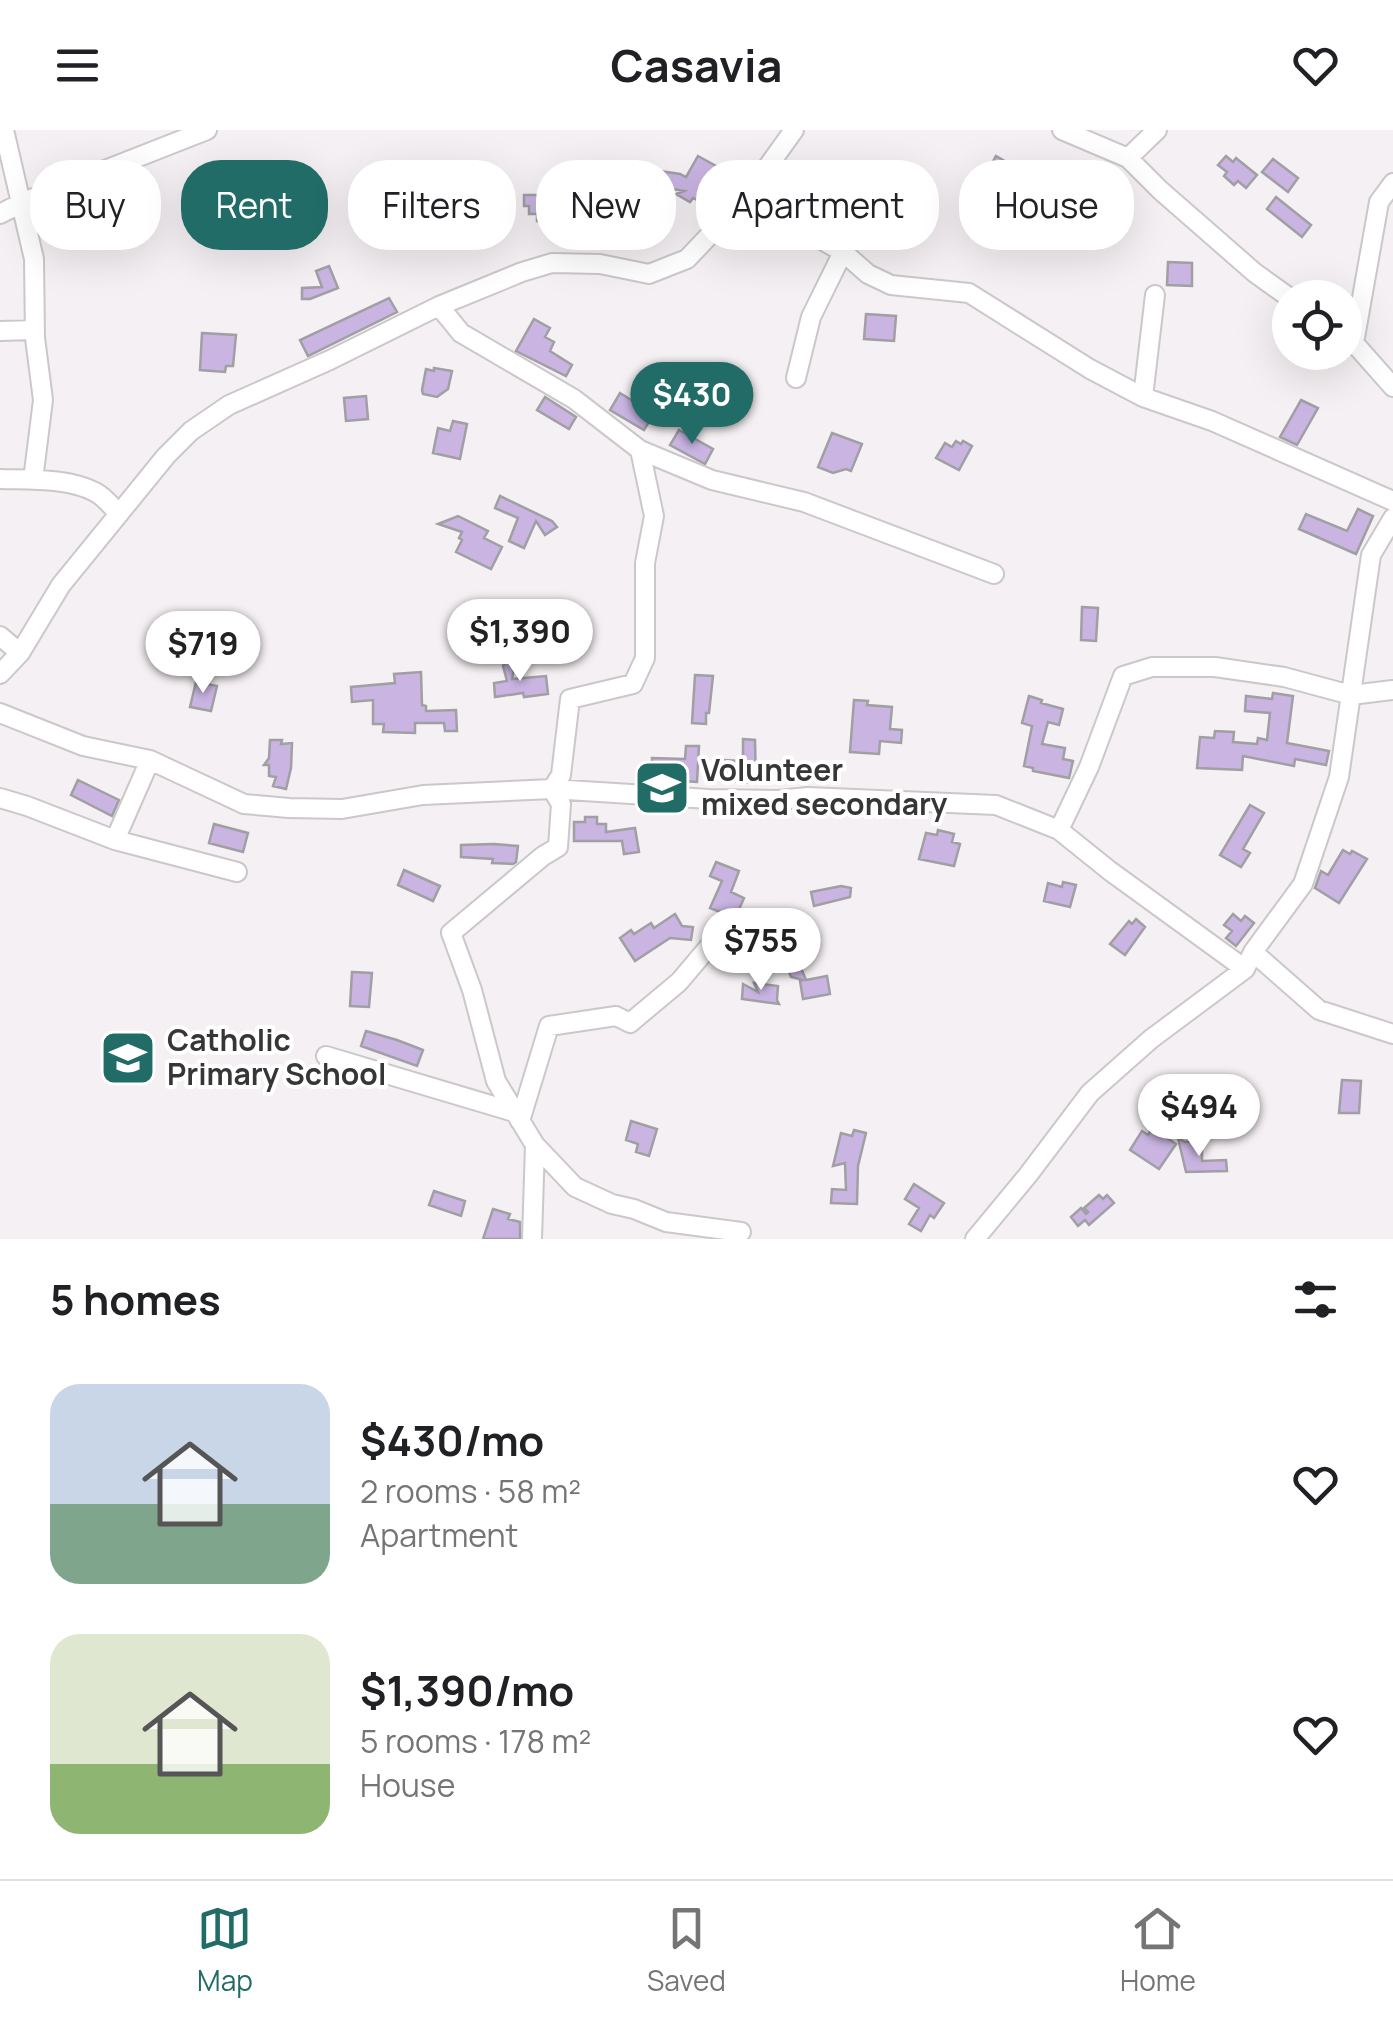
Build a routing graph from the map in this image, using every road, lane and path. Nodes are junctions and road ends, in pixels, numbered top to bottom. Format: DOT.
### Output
graph roads {
  1 [pos="4,130"];
  2 [pos="207,130"];
  3 [pos="794,130"];
  4 [pos="1062,130"];
  5 [pos="1158,130"];
  6 [pos="1128,158"];
  7 [pos="773,160"];
  8 [pos="1393,183"];
  9 [pos="21,203"];
  10 [pos="0,214"];
  11 [pos="696,250"];
  12 [pos="839,250"];
  13 [pos="843,252"];
  14 [pos="1362,280"];
  15 [pos="1272,286"];
  16 [pos="1155,296"];
  17 [pos="439,306"];
  18 [pos="34,330"];
  19 [pos="0,331"];
  20 [pos="1362,352"];
  21 [pos="796,378"];
  22 [pos="1393,387"];
  23 [pos="1143,397"];
  24 [pos="640,450"];
  25 [pos="0,479"];
  26 [pos="33,480"];
  27 [pos="1393,501"];
  28 [pos="119,514"];
  29 [pos="1393,518"];
  30 [pos="994,574"];
  31 [pos="0,636"];
  32 [pos="20,653"];
  33 [pos="0,674"];
  34 [pos="1393,690"];
  35 [pos="1351,695"];
  36 [pos="0,714"];
  37 [pos="150,760"];
  38 [pos="552,789"];
  39 [pos="0,798"];
  40 [pos="1059,830"];
  41 [pos="115,840"];
  42 [pos="237,872"];
  43 [pos="723,930"];
  44 [pos="1249,961"];
  45 [pos="1393,1034"];
  46 [pos="326,1056"];
  47 [pos="517,1116"];
  48 [pos="535,1145"];
  49 [pos="740,1232"];
  50 [pos="532,1239"];
  51 [pos="975,1239"];
  1 -- 9 [label="street"];
  2 -- 9 [label="street"];
  3 -- 7 [label="street"];
  4 -- 6 [label="street"];
  5 -- 6 [label="street"];
  6 -- 15 [label="street"];
  8 -- 14 [label="street"];
  9 -- 10 [label="street"];
  9 -- 18 [label="street"];
  11 -- 17 [label="street"];
  12 -- 13 [label="street"];
  13 -- 21 [label="street"];
  13 -- 23 [label="street"];
  16 -- 23 [label="street"];
  17 -- 24 [label="street"];
  17 -- 28 [label="street"];
  18 -- 19 [label="street"];
  18 -- 26 [label="street"];
  20 -- 22 [label="street"];
  23 -- 27 [label="street"];
  24 -- 30 [label="street"];
  24 -- 38 [label="street"];
  25 -- 26 [label="street"];
  26 -- 28 [label="street"];
  28 -- 32 [label="street"];
  29 -- 35 [label="street"];
  31 -- 32 [label="street"];
  32 -- 33 [label="street"];
  34 -- 35 [label="street"];
  35 -- 40 [label="street"];
  35 -- 44 [label="street"];
  36 -- 37 [label="street"];
  37 -- 38 [label="street"];
  37 -- 41 [label="street"];
  38 -- 40 [label="street"];
  38 -- 47 [label="street"];
  39 -- 41 [label="street"];
  40 -- 44 [label="street"];
  41 -- 42 [label="street"];
  43 -- 47 [label="street"];
  44 -- 45 [label="street"];
  44 -- 51 [label="street"];
  46 -- 47 [label="street"];
  47 -- 48 [label="street"];
  48 -- 49 [label="street"];
  48 -- 50 [label="street"];
}
